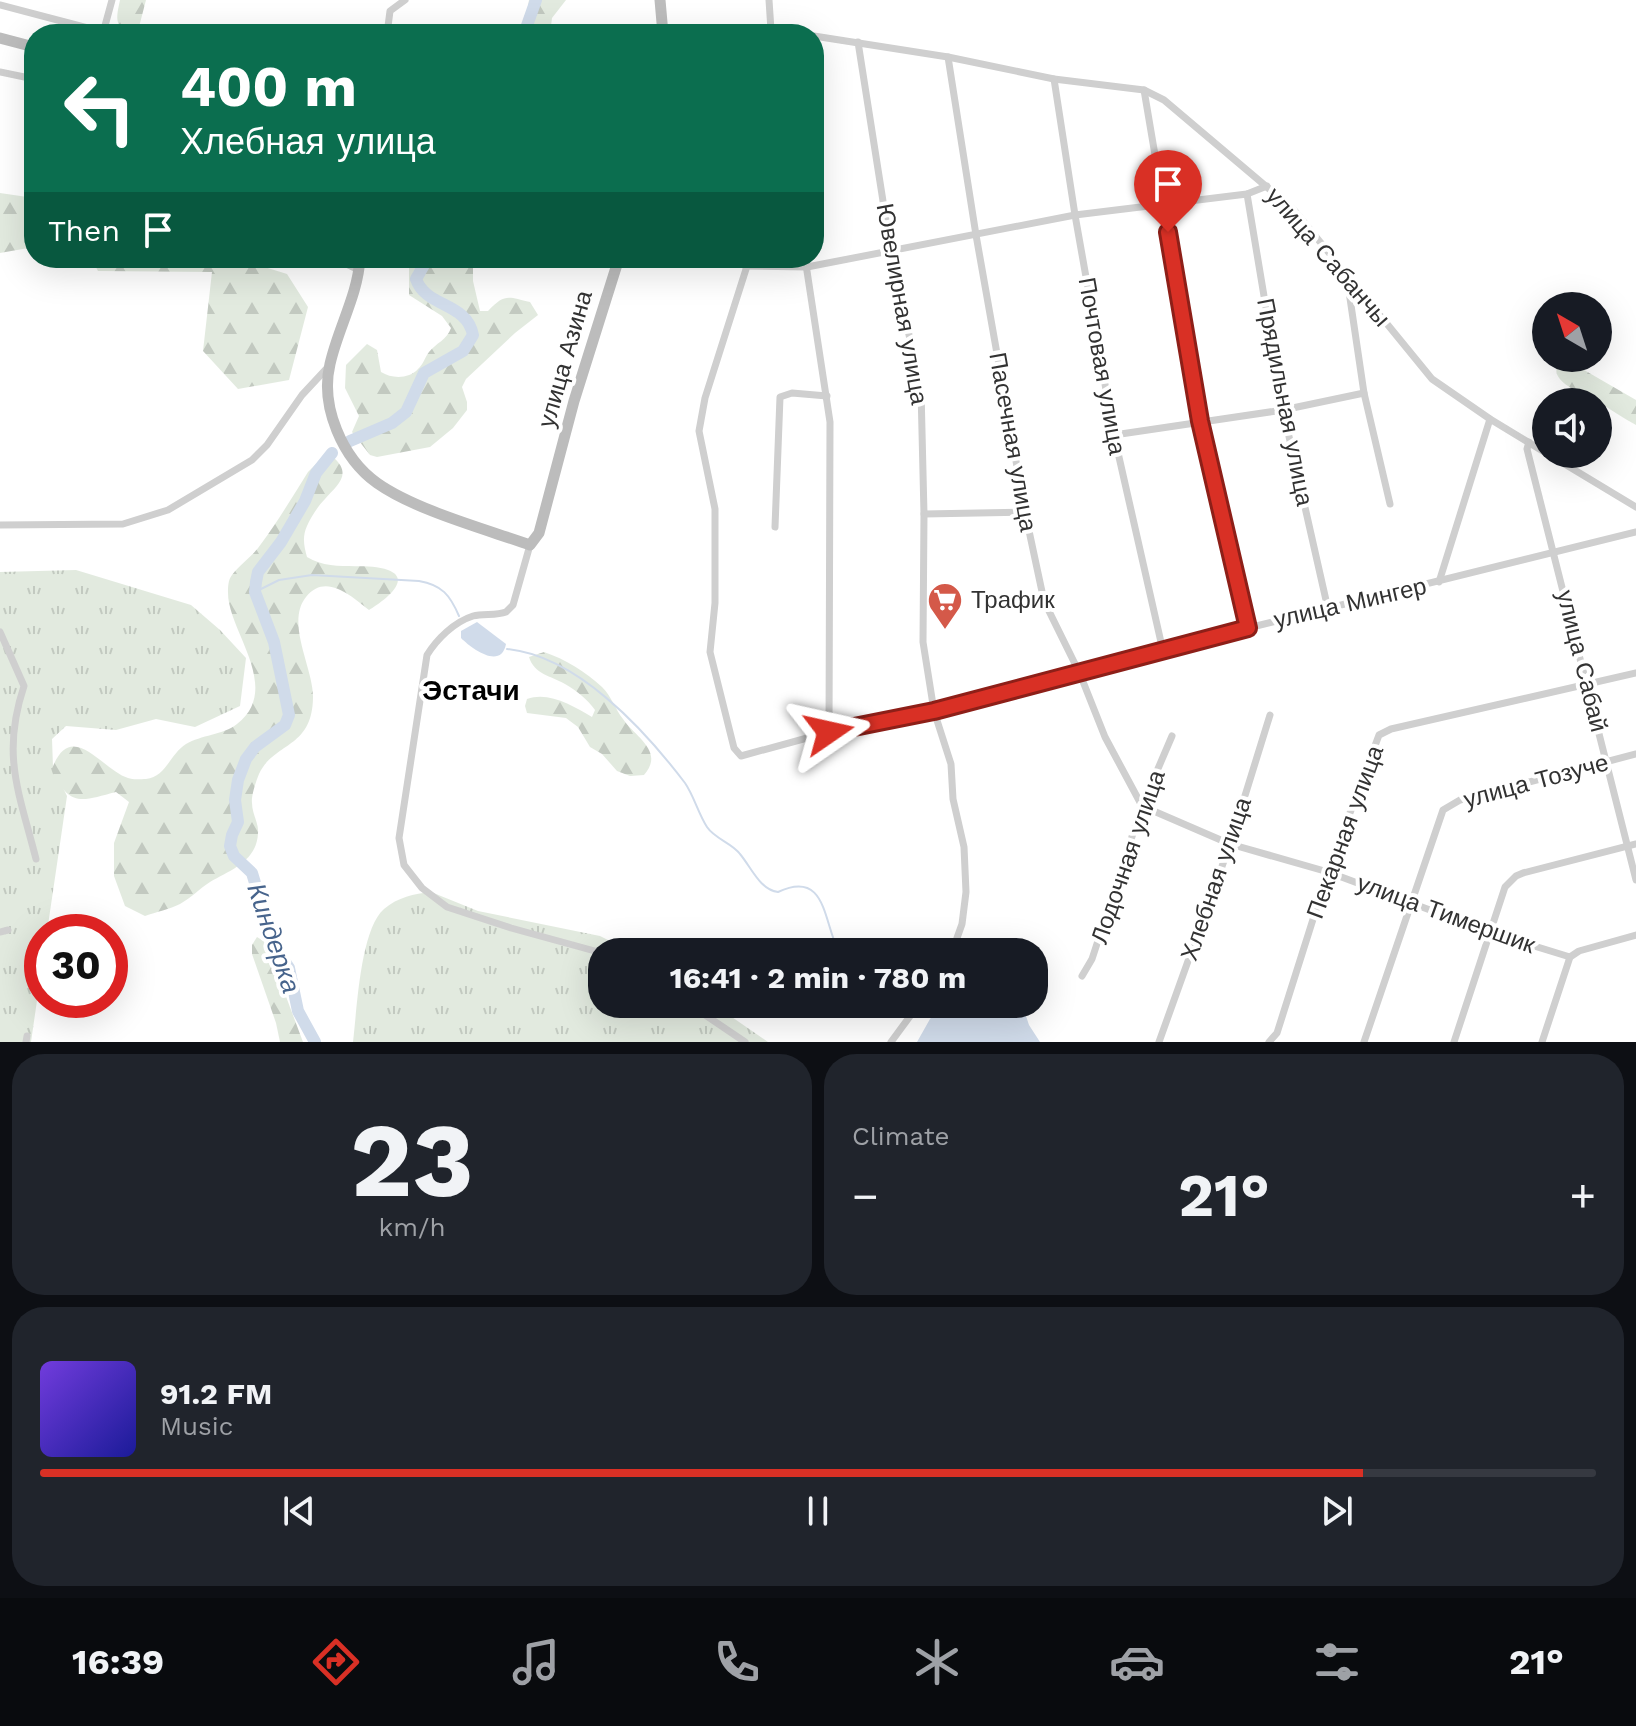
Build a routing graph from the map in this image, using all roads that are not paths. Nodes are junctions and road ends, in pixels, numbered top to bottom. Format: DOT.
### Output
graph roads {
  1 [pos="112,0"];
  2 [pos="405,0"];
  3 [pos="660,0"];
  4 [pos="769,0"];
  5 [pos="0,5"];
  6 [pos="70,24"];
  7 [pos="105,24"];
  8 [pos="388,24"];
  9 [pos="662,24"];
  10 [pos="770,24"];
  11 [pos="824,37"];
  12 [pos="0,38"];
  13 [pos="858,42"];
  14 [pos="24,44"];
  15 [pos="948,57"];
  16 [pos="0,72"];
  17 [pos="24,77"];
  18 [pos="1054,79"];
  19 [pos="1144,90"];
  20 [pos="1267,186"];
  21 [pos="1247,194"];
  22 [pos="1163,205"];
  23 [pos="1075,215"];
  24 [pos="976,235"];
  25 [pos="891,252"];
  26 [pos="824,260"];
  27 [pos="359,268"];
  28 [pos="616,268"];
  29 [pos="746,268"];
  30 [pos="807,268"];
  31 [pos="1346,275"];
  32 [pos="329,366"];
  33 [pos="1364,393"];
  34 [pos="827,396"];
  35 [pos="1283,410"];
  36 [pos="1490,419"];
  37 [pos="1200,421"];
  38 [pos="1114,435"];
  39 [pos="1529,442"];
  40 [pos="1532,444"];
  41 [pos="1572,468"];
  42 [pos="1390,504"];
  43 [pos="1636,507"];
  44 [pos="1025,512"];
  45 [pos="924,514"];
  46 [pos="0,525"];
  47 [pos="775,527"];
  48 [pos="1636,532"];
  49 [pos="530,545"];
  50 [pos="1554,553"];
  51 [pos="1439,582"];
  52 [pos="1328,609"];
  53 [pos="1248,628"];
  54 [pos="0,632"];
  55 [pos="1163,651"];
  56 [pos="1636,673"];
  57 [pos="1080,674"];
  58 [pos="1588,685"];
  59 [pos="934,711"];
  60 [pos="1270,715"];
  61 [pos="829,732"];
  62 [pos="1172,736"];
  63 [pos="1636,754"];
  64 [pos="1608,762"];
  65 [pos="1142,806"];
  66 [pos="1230,844"];
  67 [pos="1632,845"];
  68 [pos="36,859"];
  69 [pos="1328,872"];
  70 [pos="1636,880"];
  71 [pos="1411,902"];
  72 [pos="1489,932"];
  73 [pos="1636,935"];
  74 [pos="957,938"];
  75 [pos="588,949"];
  76 [pos="1570,957"];
  77 [pos="1082,976"];
  78 [pos="710,1018"];
  79 [pos="909,1018"];
  80 [pos="745,1042"];
  81 [pos="891,1042"];
  82 [pos="1159,1042"];
  83 [pos="1269,1042"];
  84 [pos="1364,1042"];
  85 [pos="1454,1042"];
  86 [pos="1542,1042"];
  1 -- 7 [label="street"];
  2 -- 8 [label="street"];
  3 -- 9 [label="street"];
  4 -- 10 [label="street"];
  5 -- 6 [label="street"];
  11 -- 13 [label="street, улица Сабанчы"];
  12 -- 14 [label="street"];
  13 -- 15 [label="street, улица Сабанчы"];
  13 -- 25 [label="street, Ювелирная улица"];
  15 -- 18 [label="street, улица Сабанчы"];
  15 -- 24 [label="street, Пасечная улица"];
  16 -- 17 [label="street"];
  18 -- 19 [label="street, улица Сабанчы"];
  18 -- 23 [label="street, Почтовая улица"];
  19 -- 20 [label="street, улица Сабанчы"];
  19 -- 22 [label="street"];
  20 -- 21 [label="street"];
  20 -- 31 [label="street, улица Сабанчы"];
  21 -- 22 [label="street"];
  21 -- 35 [label="street, Прядильная улица"];
  22 -- 23 [label="street"];
  22 -- 37 [label="street"];
  23 -- 24 [label="street"];
  23 -- 38 [label="street, Почтовая улица"];
  24 -- 25 [label="street"];
  24 -- 44 [label="street, Пасечная улица"];
  25 -- 26 [label="street"];
  25 -- 45 [label="street, Ювелирная улица"];
  27 -- 32 [label="street"];
  28 -- 49 [label="street, улица Азина"];
  29 -- 61 [label="street, улица Мингер"];
  30 -- 34 [label="street"];
  31 -- 33 [label="street"];
  31 -- 36 [label="street, улица Сабанчы"];
  32 -- 46 [label="street"];
  32 -- 49 [label="street"];
  33 -- 35 [label="street"];
  33 -- 42 [label="street"];
  34 -- 47 [label="street"];
  34 -- 61 [label="street"];
  35 -- 37 [label="street"];
  35 -- 52 [label="street, Прядильная улица"];
  36 -- 39 [label="street, улица Сабанчы"];
  36 -- 51 [label="street"];
  37 -- 38 [label="street"];
  37 -- 53 [label="street"];
  38 -- 55 [label="street, Почтовая улица"];
  39 -- 40 [label="street, улица Сабанчы"];
  39 -- 50 [label="street, улица Сабай"];
  41 -- 43 [label="street, улица Сабанчы"];
  44 -- 45 [label="street"];
  44 -- 57 [label="street, Пасечная улица"];
  45 -- 59 [label="street, Ювелирная улица"];
  48 -- 50 [label="street, улица Мингер"];
  49 -- 75 [label="street"];
  50 -- 51 [label="street, улица Мингер"];
  50 -- 58 [label="street, улица Сабай"];
  51 -- 52 [label="street, улица Мингер"];
  52 -- 53 [label="street, улица Мингер"];
  53 -- 55 [label="street, улица Мингер"];
  54 -- 68 [label="street"];
  55 -- 57 [label="street, улица Мингер"];
  56 -- 58 [label="street, Пекарная улица"];
  57 -- 59 [label="street, улица Мингер"];
  57 -- 65 [label="street, Пасечная улица"];
  58 -- 64 [label="street, улица Сабай"];
  58 -- 69 [label="street, Пекарная улица"];
  59 -- 61 [label="street, улица Мингер"];
  59 -- 74 [label="street, Ювелирная улица"];
  60 -- 66 [label="street, Хлебная улица"];
  62 -- 65 [label="street, Лодочная улица"];
  63 -- 64 [label="street, улица Тозуче"];
  64 -- 67 [label="street, улица Сабай"];
  64 -- 71 [label="street, улица Тозуче"];
  65 -- 66 [label="street, улица Тимершик"];
  65 -- 77 [label="street, Лодочная улица"];
  66 -- 69 [label="street, улица Тимершик"];
  66 -- 82 [label="street, Хлебная улица"];
  67 -- 70 [label="street, улица Сабай"];
  67 -- 72 [label="street"];
  69 -- 71 [label="street, улица Тимершик"];
  69 -- 83 [label="street, Пекарная улица"];
  71 -- 72 [label="street, улица Тимершик"];
  71 -- 84 [label="street, улица Тозуче"];
  72 -- 76 [label="street, улица Тимершик"];
  72 -- 85 [label="street"];
  73 -- 76 [label="street"];
  76 -- 86 [label="street"];
  78 -- 80 [label="street"];
  79 -- 81 [label="street"];
}
